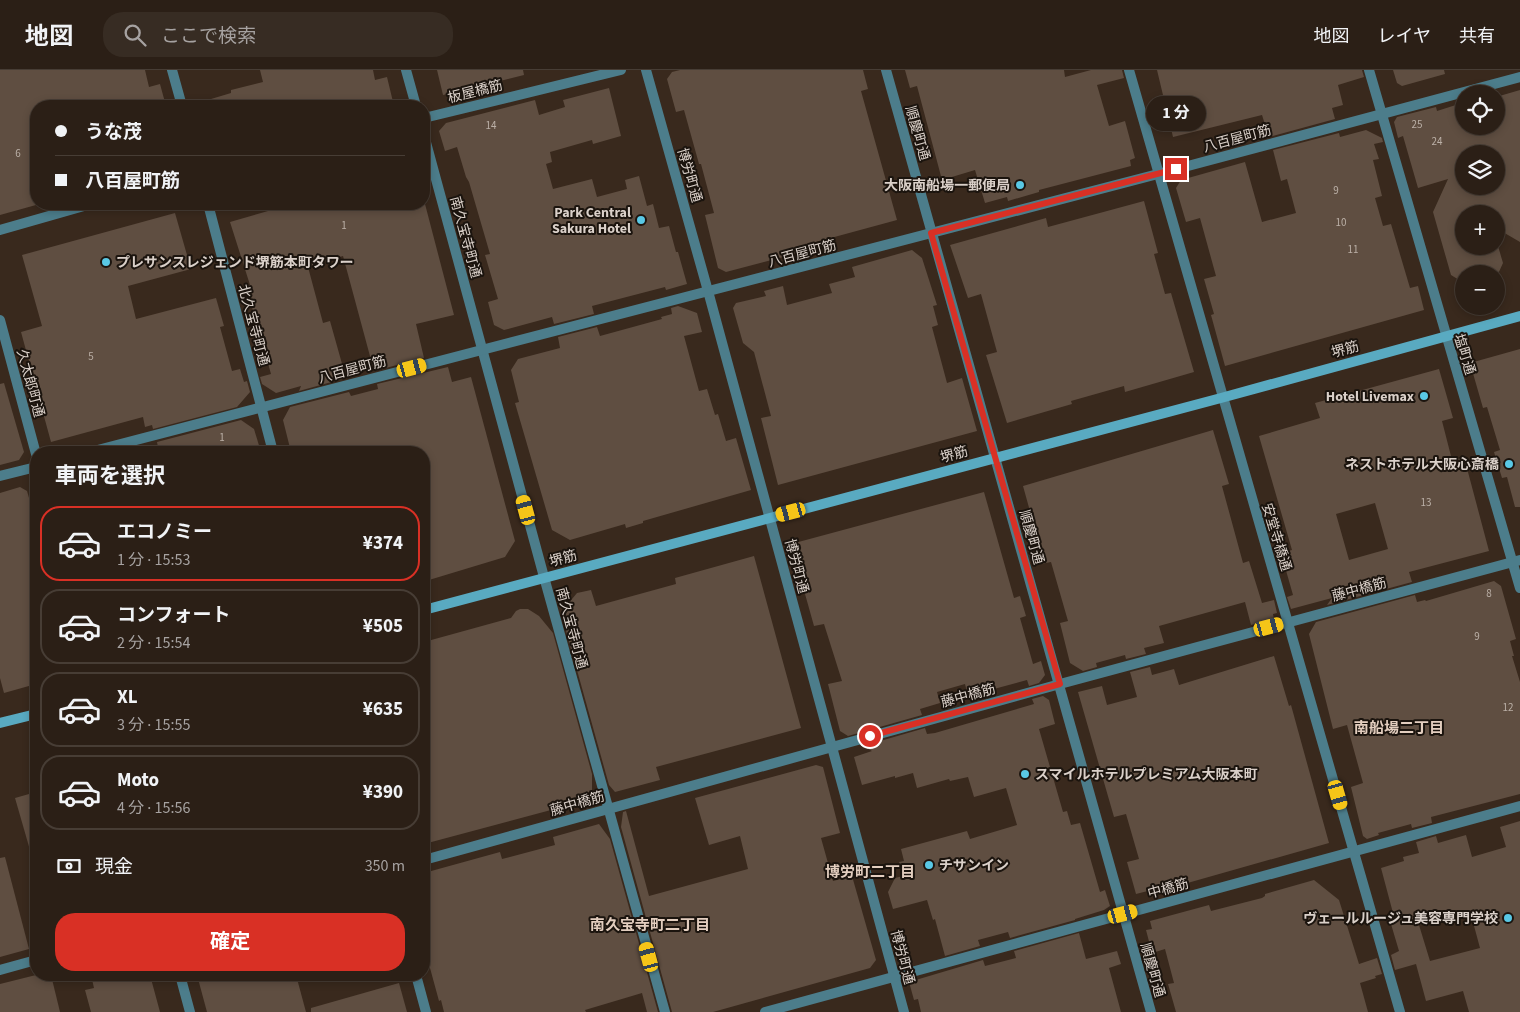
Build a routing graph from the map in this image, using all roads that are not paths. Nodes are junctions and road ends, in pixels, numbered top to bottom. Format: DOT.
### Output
graph roads {
  1 [pos="172,70"];
  2 [pos="406,70"];
  3 [pos="621,70"];
  4 [pos="646,70"];
  5 [pos="886,70"];
  6 [pos="1128,70"];
  7 [pos="1369,70"];
  8 [pos="1520,77"];
  9 [pos="180,100"];
  10 [pos="414,100"];
  11 [pos="1382,113"];
  12 [pos="430,117"];
  13 [pos="430,157"];
  14 [pos="1158,174"];
  15 [pos="71,210"];
  16 [pos="210,210"];
  17 [pos="0,230"];
  18 [pos="931,233"];
  19 [pos="708,291"];
  20 [pos="1520,316"];
  21 [pos="0,320"];
  22 [pos="1446,336"];
  23 [pos="482,349"];
  24 [pos="1221,398"];
  25 [pos="261,408"];
  26 [pos="34,446"];
  27 [pos="113,446"];
  28 [pos="271,446"];
  29 [pos="996,458"];
  30 [pos="30,468"];
  31 [pos="0,476"];
  32 [pos="770,517"];
  33 [pos="1516,561"];
  34 [pos="544,577"];
  35 [pos="1520,588"];
  36 [pos="430,608"];
  37 [pos="1288,622"];
  38 [pos="1060,684"];
  39 [pos="30,716"];
  40 [pos="0,723"];
  41 [pos="832,747"];
  42 [pos="1520,806"];
  43 [pos="608,809"];
  44 [pos="1354,852"];
  45 [pos="430,858"];
  46 [pos="1123,914"];
  47 [pos="30,962"];
  48 [pos="0,970"];
  49 [pos="894,977"];
  50 [pos="182,981"];
  51 [pos="418,981"];
  52 [pos="190,1012"];
  53 [pos="426,1012"];
  54 [pos="665,1012"];
  55 [pos="765,1012"];
  56 [pos="904,1012"];
  57 [pos="1151,1012"];
  58 [pos="1400,1012"];
  1 -- 9 [label="street"];
  2 -- 10 [label="street"];
  3 -- 12 [label="street, 板屋橋筋"];
  4 -- 19 [label="street, 博労町通"];
  5 -- 18 [label="street, 順慶町通"];
  6 -- 14 [label="street, 安堂寺橋通"];
  7 -- 11 [label="street, 塩町通"];
  8 -- 11 [label="street, 八百屋町筋"];
  11 -- 14 [label="street, 八百屋町筋"];
  11 -- 22 [label="street, 塩町通"];
  13 -- 23 [label="street, 南久宝寺町通"];
  14 -- 18 [label="street, 八百屋町筋"];
  14 -- 24 [label="street, 安堂寺橋通"];
  15 -- 17 [label="street"];
  16 -- 25 [label="street, 北久宝寺町通"];
  18 -- 19 [label="street, 八百屋町筋"];
  18 -- 29 [label="street, 順慶町通"];
  19 -- 23 [label="street, 八百屋町筋"];
  19 -- 32 [label="street, 博労町通"];
  20 -- 22 [label="main road, 堺筋"];
  21 -- 26 [label="street, 久太郎町通"];
  22 -- 24 [label="main road, 堺筋"];
  22 -- 33 [label="street, 塩町通"];
  23 -- 25 [label="street, 八百屋町筋"];
  23 -- 34 [label="street, 南久宝寺町通"];
  24 -- 29 [label="main road, 堺筋"];
  24 -- 37 [label="street, 安堂寺橋通"];
  25 -- 27 [label="street, 八百屋町筋"];
  25 -- 28 [label="street, 北久宝寺町通"];
  29 -- 32 [label="main road, 堺筋"];
  29 -- 38 [label="street, 順慶町通"];
  30 -- 31 [label="street"];
  32 -- 34 [label="main road, 堺筋"];
  32 -- 41 [label="street, 博労町通"];
  33 -- 35 [label="street, 塩町通"];
  33 -- 37 [label="street, 藤中橋筋"];
  34 -- 36 [label="main road, 堺筋"];
  34 -- 43 [label="street, 南久宝寺町通"];
  37 -- 38 [label="street, 藤中橋筋"];
  37 -- 44 [label="street, 安堂寺橋通"];
  38 -- 41 [label="street, 藤中橋筋"];
  38 -- 46 [label="street, 順慶町通"];
  39 -- 40 [label="main road"];
  41 -- 43 [label="street, 藤中橋筋"];
  41 -- 49 [label="street, 博労町通"];
  42 -- 44 [label="street, 中橋筋"];
  43 -- 45 [label="street, 藤中橋筋"];
  43 -- 54 [label="street, 南久宝寺町通"];
  44 -- 46 [label="street, 中橋筋"];
  44 -- 58 [label="street, 安堂寺橋通"];
  46 -- 49 [label="street, 中橋筋"];
  46 -- 57 [label="street, 順慶町通"];
  47 -- 48 [label="street"];
  49 -- 55 [label="street, 中橋筋"];
  49 -- 56 [label="street, 博労町通"];
  50 -- 52 [label="street"];
  51 -- 53 [label="street"];
}
